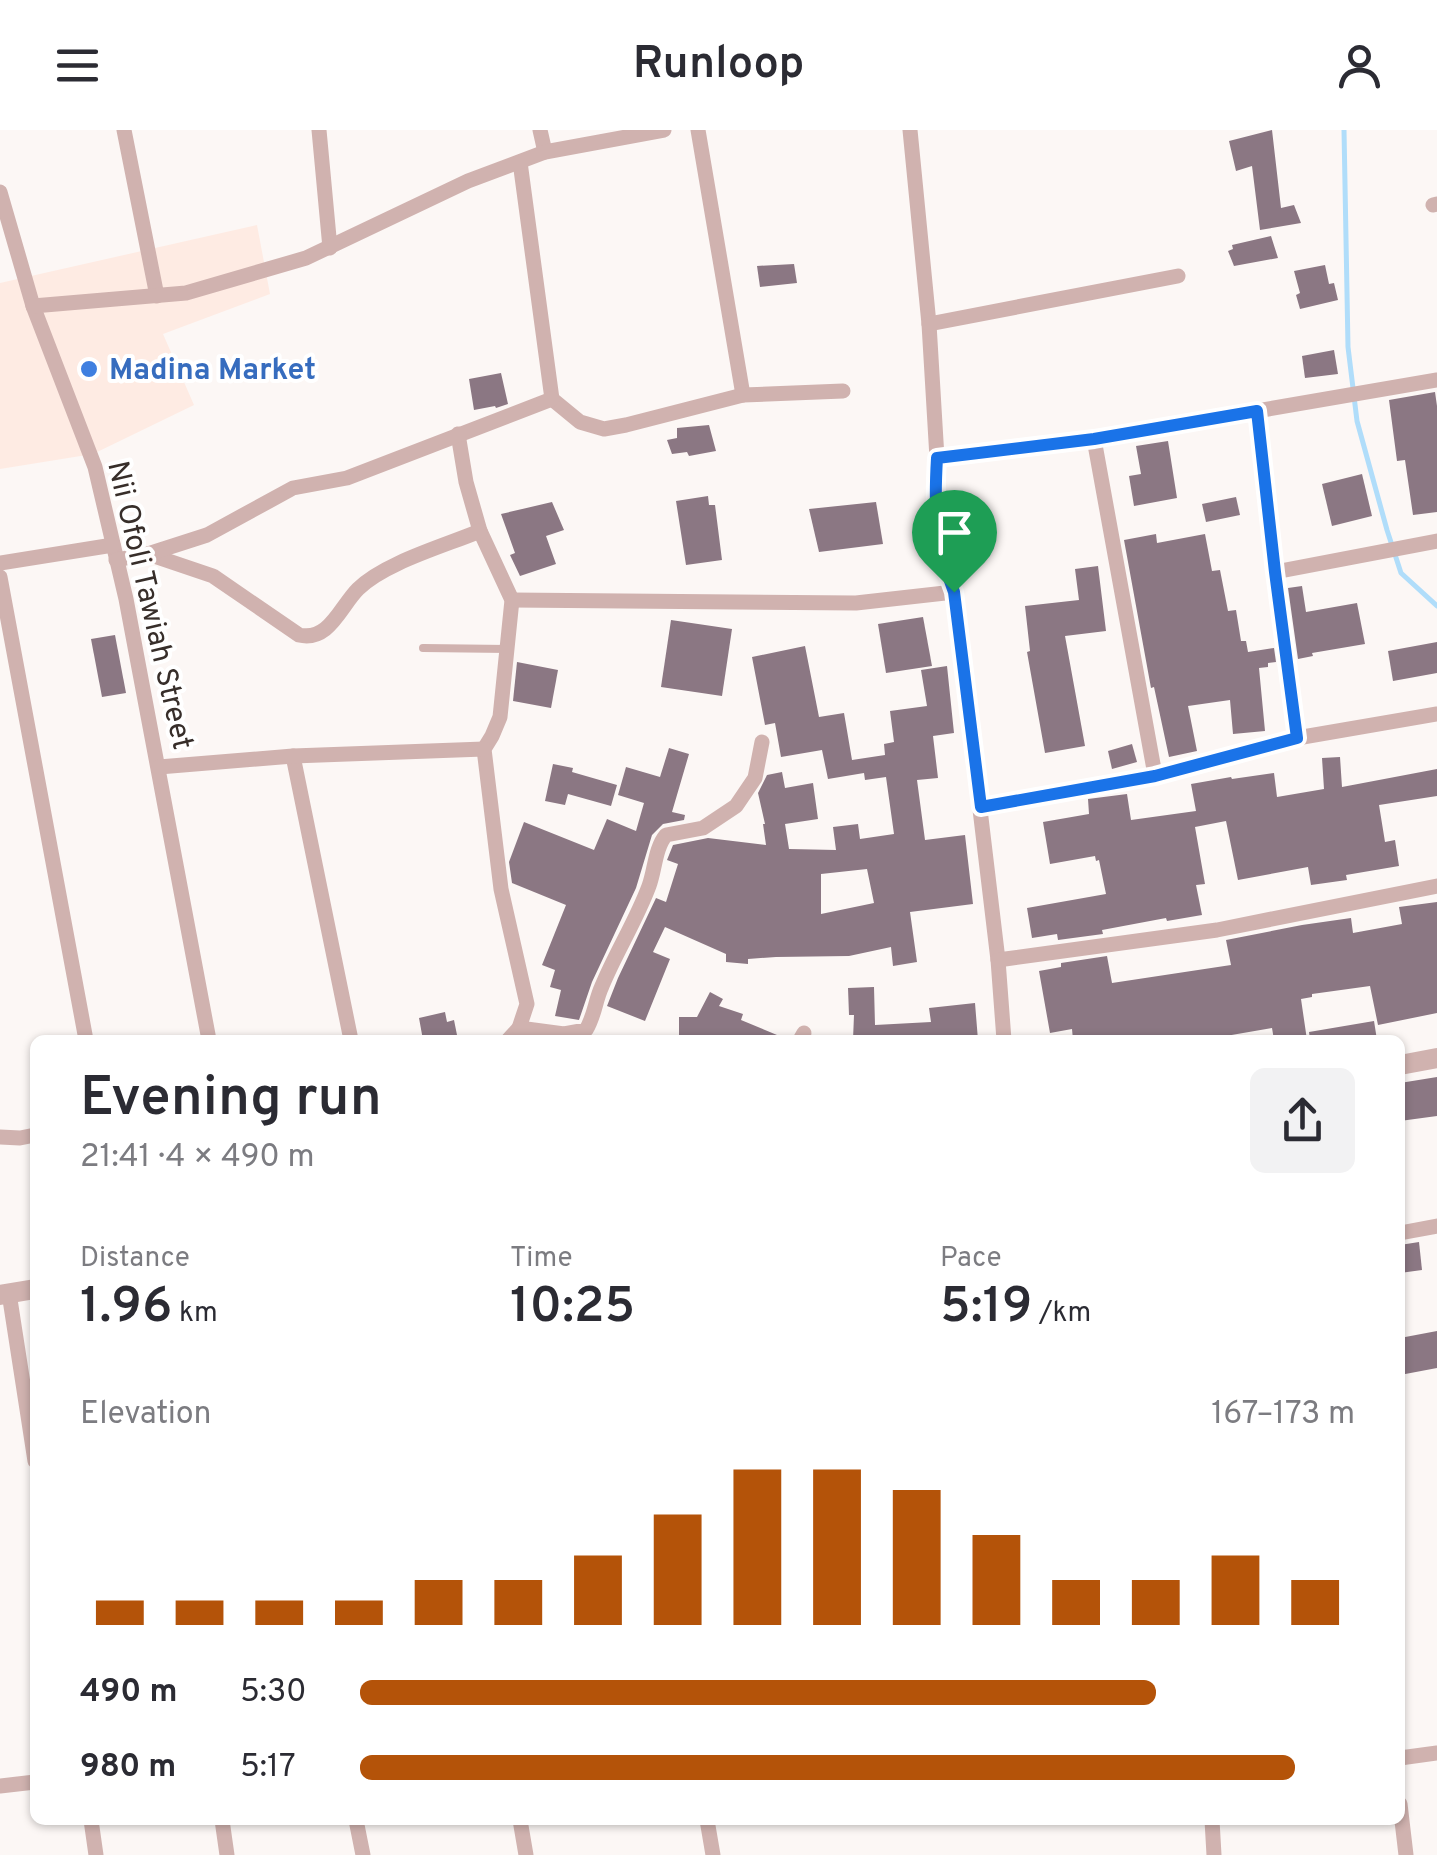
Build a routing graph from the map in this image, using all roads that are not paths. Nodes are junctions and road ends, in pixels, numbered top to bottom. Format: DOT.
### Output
graph roads {
  1 [pos="124,130"];
  2 [pos="319,130"];
  3 [pos="540,130"];
  4 [pos="664,130"];
  5 [pos="698,130"];
  6 [pos="910,130"];
  7 [pos="545,152"];
  8 [pos="520,162"];
  9 [pos="0,195"];
  10 [pos="330,248"];
  11 [pos="1178,276"];
  12 [pos="156,296"];
  13 [pos="33,306"];
  14 [pos="929,324"];
  15 [pos="1437,380"];
  16 [pos="843,391"];
  17 [pos="742,395"];
  18 [pos="552,399"];
  19 [pos="1257,411"];
  20 [pos="458,434"];
  21 [pos="1094,439"];
  22 [pos="937,458"];
  23 [pos="480,531"];
  24 [pos="1437,541"];
  25 [pos="114,553"];
  26 [pos="148,554"];
  27 [pos="0,563"];
  28 [pos="1275,572"];
  29 [pos="0,576"];
  30 [pos="954,592"];
  31 [pos="512,600"];
  32 [pos="423,648"];
  33 [pos="508,648"];
  34 [pos="1437,714"];
  35 [pos="1297,738"];
  36 [pos="762,742"];
  37 [pos="484,749"];
  38 [pos="293,756"];
  39 [pos="159,767"];
  40 [pos="1155,776"];
  41 [pos="981,807"];
  42 [pos="1437,886"];
  43 [pos="998,960"];
  44 [pos="514,1034"];
  45 [pos="85,1035"];
  46 [pos="209,1035"];
  47 [pos="350,1035"];
  48 [pos="1004,1035"];
  49 [pos="1437,1058"];
  50 [pos="1405,1065"];
  51 [pos="0,1137"];
  52 [pos="30,1137"];
  53 [pos="1437,1226"];
  54 [pos="1405,1232"];
  55 [pos="30,1290"];
  56 [pos="4,1294"];
  57 [pos="30,1434"];
  58 [pos="1437,1753"];
  59 [pos="1405,1757"];
  60 [pos="30,1783"];
  61 [pos="0,1786"];
  62 [pos="92,1825"];
  63 [pos="223,1825"];
  64 [pos="357,1825"];
  65 [pos="521,1825"];
  66 [pos="708,1825"];
  67 [pos="1212,1825"];
  68 [pos="1402,1825"];
  69 [pos="96,1855"];
  70 [pos="227,1855"];
  71 [pos="362,1855"];
  72 [pos="526,1855"];
  73 [pos="713,1855"];
  74 [pos="1214,1855"];
  75 [pos="1406,1855"];
  1 -- 12 [label="street"];
  2 -- 10 [label="street"];
  3 -- 7 [label="street"];
  4 -- 7 [label="street"];
  5 -- 17 [label="street"];
  6 -- 14 [label="street"];
  7 -- 8 [label="street"];
  8 -- 10 [label="street"];
  8 -- 18 [label="street"];
  9 -- 13 [label="street, Nii Ofoli Tawiah Street"];
  10 -- 12 [label="street"];
  11 -- 14 [label="street"];
  12 -- 13 [label="street"];
  13 -- 25 [label="street, Nii Ofoli Tawiah Street"];
  14 -- 22 [label="street"];
  15 -- 19 [label="street"];
  16 -- 17 [label="street"];
  17 -- 18 [label="street"];
  18 -- 20 [label="street"];
  19 -- 21 [label="street"];
  19 -- 28 [label="street"];
  20 -- 23 [label="street"];
  20 -- 26 [label="street"];
  21 -- 22 [label="street"];
  21 -- 40 [label="street"];
  22 -- 30 [label="street"];
  23 -- 26 [label="street"];
  23 -- 31 [label="street"];
  24 -- 28 [label="street"];
  25 -- 26 [label="street"];
  25 -- 27 [label="street"];
  25 -- 39 [label="street, Nii Ofoli Tawiah Street"];
  28 -- 35 [label="street"];
  29 -- 45 [label="street"];
  30 -- 31 [label="street"];
  30 -- 41 [label="street"];
  31 -- 33 [label="street"];
  32 -- 33 [label="lane"];
  33 -- 37 [label="street"];
  34 -- 35 [label="street"];
  35 -- 40 [label="street"];
  36 -- 44 [label="street"];
  37 -- 38 [label="street"];
  37 -- 44 [label="street"];
  38 -- 39 [label="street"];
  38 -- 47 [label="street"];
  39 -- 46 [label="street, Nii Ofoli Tawiah Street"];
  40 -- 41 [label="street"];
  41 -- 43 [label="street"];
  42 -- 43 [label="street"];
  43 -- 48 [label="street"];
  49 -- 50 [label="street"];
  51 -- 52 [label="street"];
  53 -- 54 [label="street"];
  55 -- 56 [label="street"];
  56 -- 57 [label="street"];
  58 -- 59 [label="street"];
  60 -- 61 [label="street"];
  62 -- 69 [label="street"];
  63 -- 70 [label="street"];
  64 -- 71 [label="street"];
  65 -- 72 [label="street"];
  66 -- 73 [label="street"];
  67 -- 74 [label="street"];
  68 -- 75 [label="street"];
}
